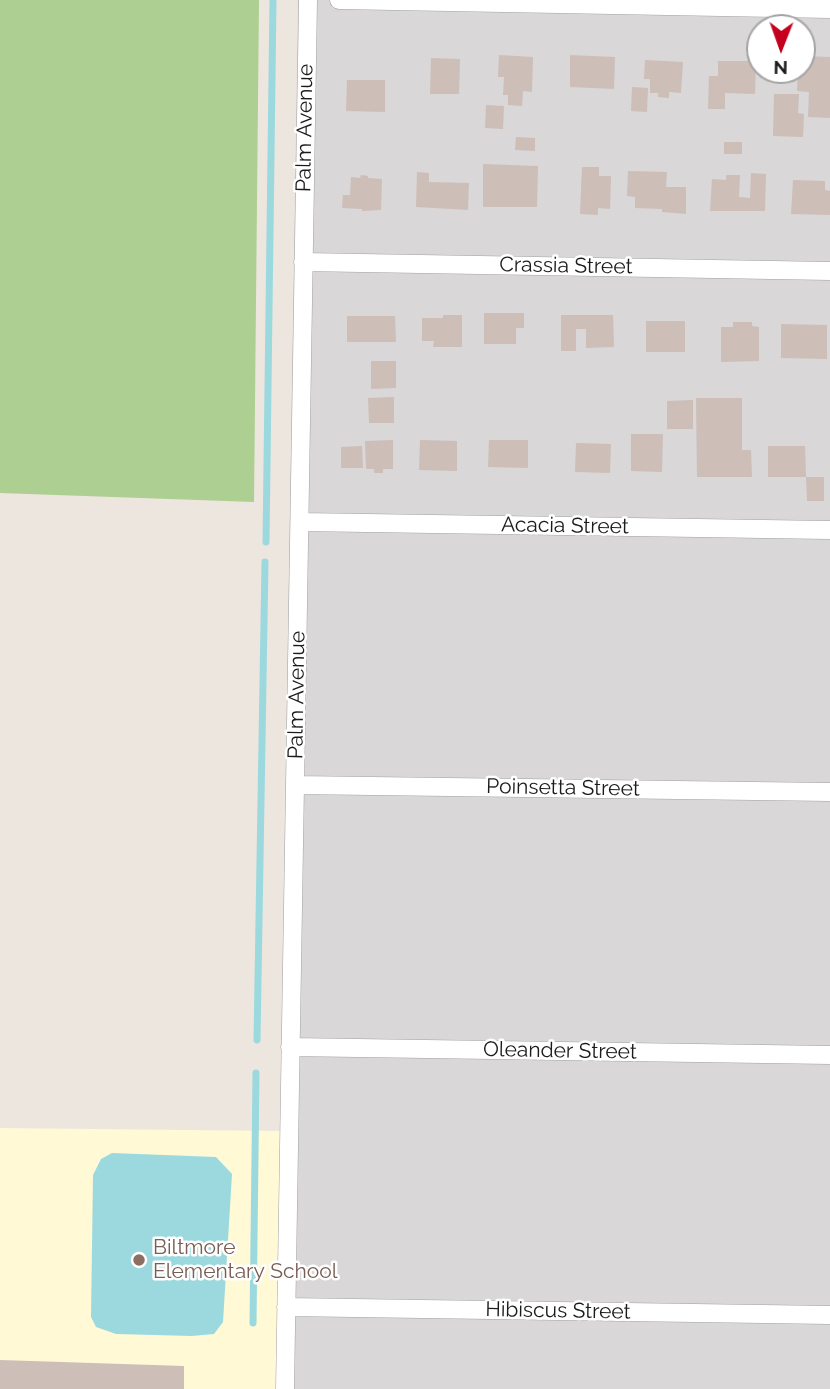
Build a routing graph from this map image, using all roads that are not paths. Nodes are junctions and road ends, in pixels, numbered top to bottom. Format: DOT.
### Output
graph roads {
  1 [pos="308,0"];
  2 [pos="339,0"];
  3 [pos="830,9"];
  4 [pos="303,261"];
  5 [pos="830,271"];
  6 [pos="300,522"];
  7 [pos="830,530"];
  8 [pos="295,785"];
  9 [pos="830,792"];
  10 [pos="290,1047"];
  11 [pos="830,1055"];
  12 [pos="286,1307"];
  13 [pos="830,1315"];
  14 [pos="285,1389"];
  1 -- 4 [label="street, Palm Avenue"];
  2 -- 3 [label="street"];
  4 -- 5 [label="street, Crassia Street"];
  4 -- 6 [label="street, Palm Avenue"];
  6 -- 7 [label="street, Acacia Street"];
  6 -- 8 [label="street, Palm Avenue"];
  8 -- 9 [label="street, Poinsetta Street"];
  8 -- 10 [label="street, Palm Avenue"];
  10 -- 11 [label="street, Oleander Street"];
  10 -- 12 [label="street, Palm Avenue"];
  12 -- 13 [label="street, Hibiscus Street"];
  12 -- 14 [label="street, Palm Avenue"];
}
